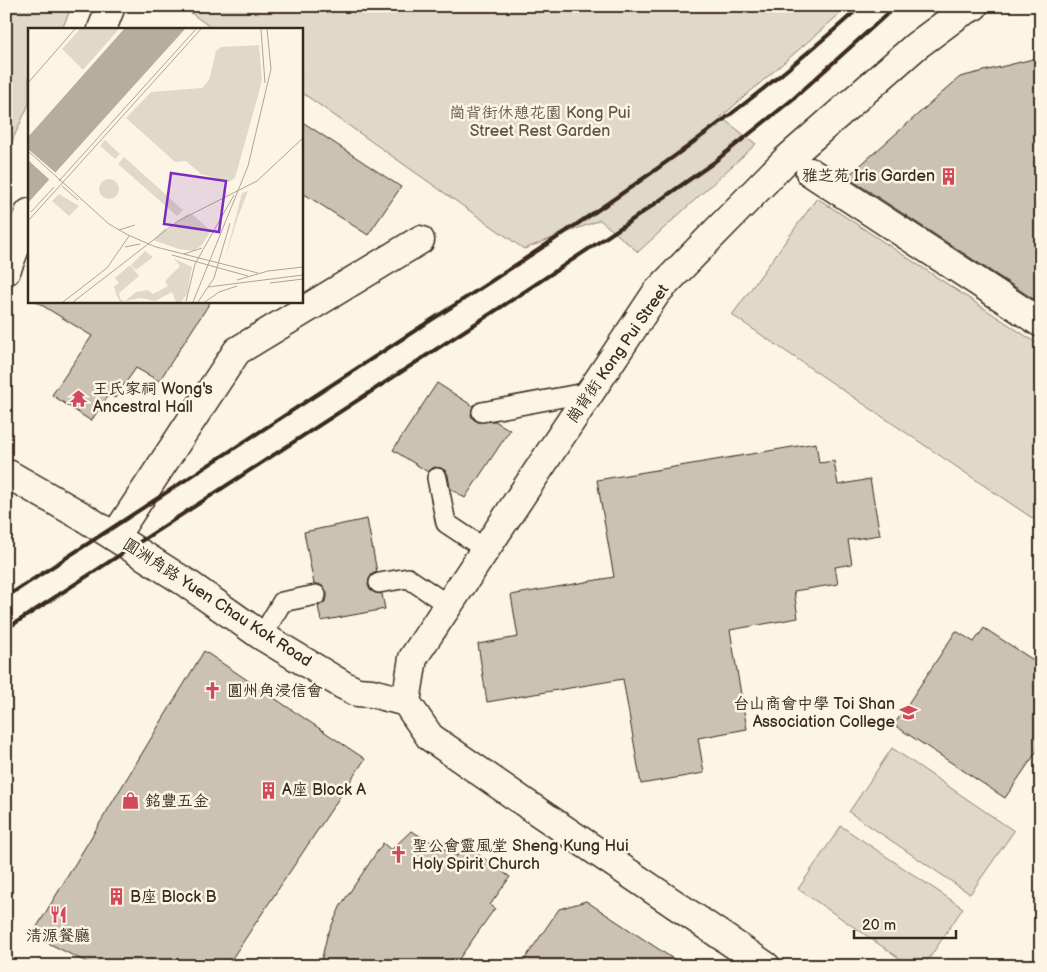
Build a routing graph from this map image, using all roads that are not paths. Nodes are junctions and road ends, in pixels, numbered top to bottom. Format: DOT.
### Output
graph roads {
  1 [pos="112,6"];
  2 [pos="974,6"];
  3 [pos="102,28"];
  4 [pos="810,172"];
  5 [pos="28,216"];
  6 [pos="420,240"];
  7 [pos="6,271"];
  8 [pos="1041,323"];
  9 [pos="590,392"];
  10 [pos="482,412"];
  11 [pos="8,474"];
  12 [pos="437,478"];
  13 [pos="115,536"];
  14 [pos="485,549"];
  15 [pos="379,582"];
  16 [pos="316,595"];
  17 [pos="448,605"];
  18 [pos="262,636"];
  19 [pos="406,702"];
  20 [pos="766,966"];
  1 -- 3 [label="main road"];
  2 -- 9 [label="main road, 崗背街 Kong Pui Street"];
  4 -- 8 [label="main road"];
  5 -- 7 [label="main road"];
  6 -- 13 [label="main road"];
  9 -- 10 [label="lane"];
  9 -- 14 [label="main road, 崗背街 Kong Pui Street"];
  11 -- 13 [label="main road, 圓洲角路 Yuen Chau Kok Road"];
  12 -- 14 [label="lane"];
  13 -- 18 [label="main road, 圓洲角路 Yuen Chau Kok Road"];
  14 -- 17 [label="main road, 崗背街 Kong Pui Street"];
  15 -- 17 [label="lane"];
  16 -- 18 [label="lane"];
  17 -- 19 [label="main road, 崗背街 Kong Pui Street"];
  18 -- 19 [label="main road, 圓洲角路 Yuen Chau Kok Road"];
  19 -- 20 [label="main road"];
}
